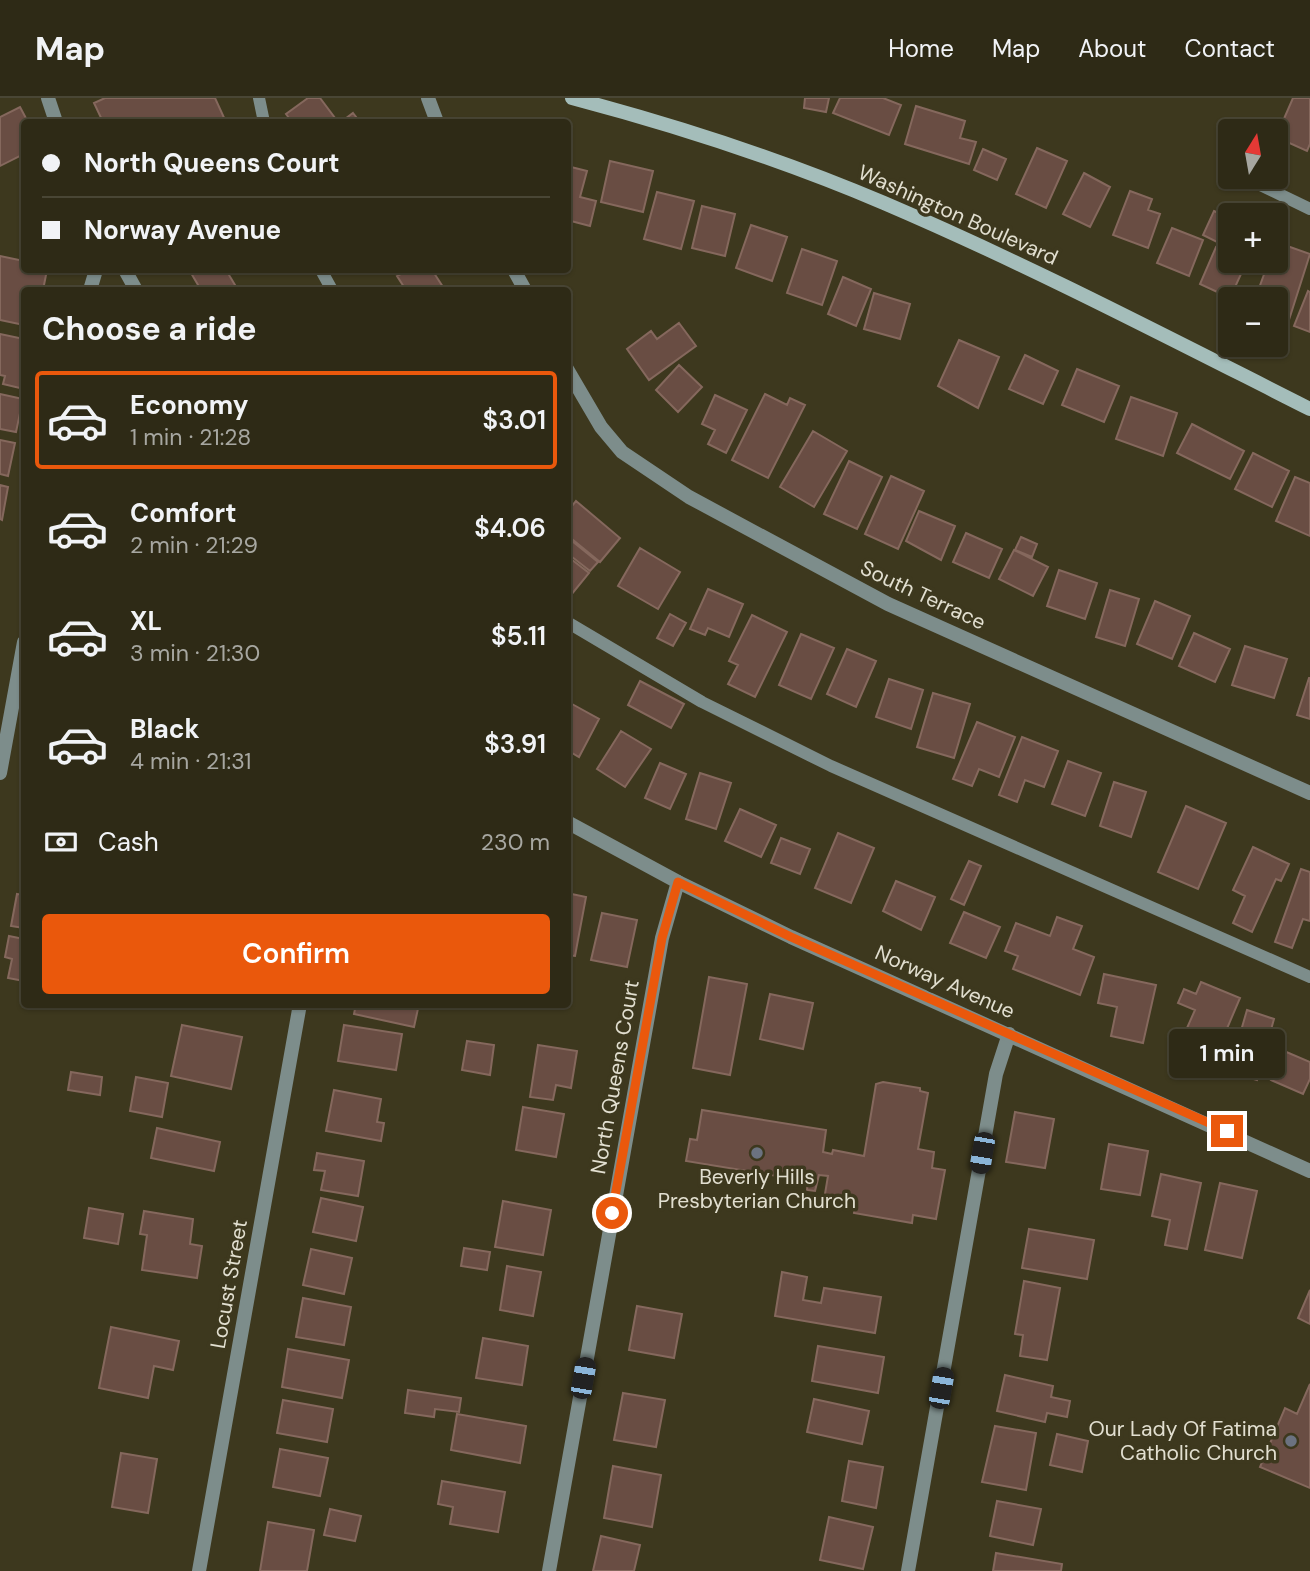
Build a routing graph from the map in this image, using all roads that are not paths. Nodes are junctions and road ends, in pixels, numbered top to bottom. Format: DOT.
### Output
graph roads {
  1 [pos="48,98"];
  2 [pos="259,98"];
  3 [pos="428,98"];
  4 [pos="572,98"];
  5 [pos="55,119"];
  6 [pos="263,119"];
  7 [pos="436,119"];
  8 [pos="1269,189"];
  9 [pos="1310,209"];
  10 [pos="571,376"];
  11 [pos="1310,409"];
  12 [pos="571,624"];
  13 [pos="21,658"];
  14 [pos="0,773"];
  15 [pos="1310,793"];
  16 [pos="571,824"];
  17 [pos="678,882"];
  18 [pos="1310,977"];
  19 [pos="299,1008"];
  20 [pos="1009,1034"];
  21 [pos="1310,1171"];
  22 [pos="199,1571"];
  23 [pos="549,1571"];
  24 [pos="908,1571"];
  1 -- 5 [label="street"];
  2 -- 6 [label="lane"];
  3 -- 7 [label="street"];
  4 -- 11 [label="main road, Washington Boulevard"];
  8 -- 9 [label="lane"];
  10 -- 15 [label="street, South Terrace"];
  12 -- 18 [label="lane"];
  13 -- 14 [label="street"];
  16 -- 17 [label="street, Norway Avenue"];
  17 -- 20 [label="street, Norway Avenue"];
  17 -- 23 [label="street, North Queens Court"];
  19 -- 22 [label="street, Locust Street"];
  20 -- 21 [label="street, Norway Avenue"];
  20 -- 24 [label="street"];
}
